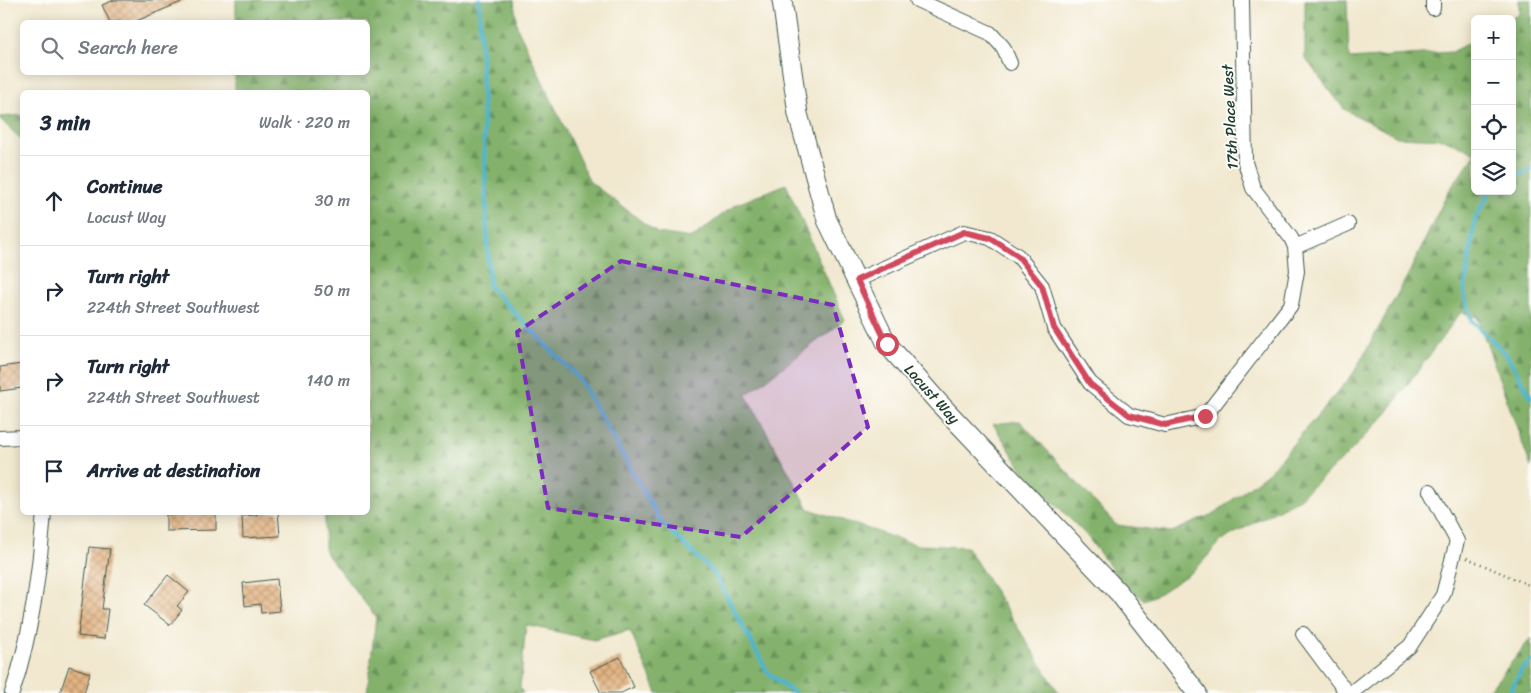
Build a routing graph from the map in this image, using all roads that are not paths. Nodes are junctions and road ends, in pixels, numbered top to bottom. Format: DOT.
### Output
graph roads {
  1 [pos="782,0"];
  2 [pos="917,0"];
  3 [pos="1242,0"];
  4 [pos="1010,63"];
  5 [pos="1348,224"];
  6 [pos="1295,248"];
  7 [pos="857,280"];
  8 [pos="0,438"];
  9 [pos="20,438"];
  10 [pos="1430,491"];
  11 [pos="44,515"];
  12 [pos="1303,634"];
  13 [pos="12,693"];
  14 [pos="1198,693"];
  15 [pos="1347,693"];
  16 [pos="1351,693"];
  1 -- 7 [label="main road, Locust Way"];
  2 -- 4 [label="street"];
  3 -- 6 [label="street, 17th Place West"];
  5 -- 6 [label="street"];
  6 -- 7 [label="street"];
  7 -- 14 [label="main road, Locust Way"];
  8 -- 9 [label="street"];
  10 -- 16 [label="street"];
  11 -- 13 [label="street"];
  12 -- 15 [label="street"];
}
